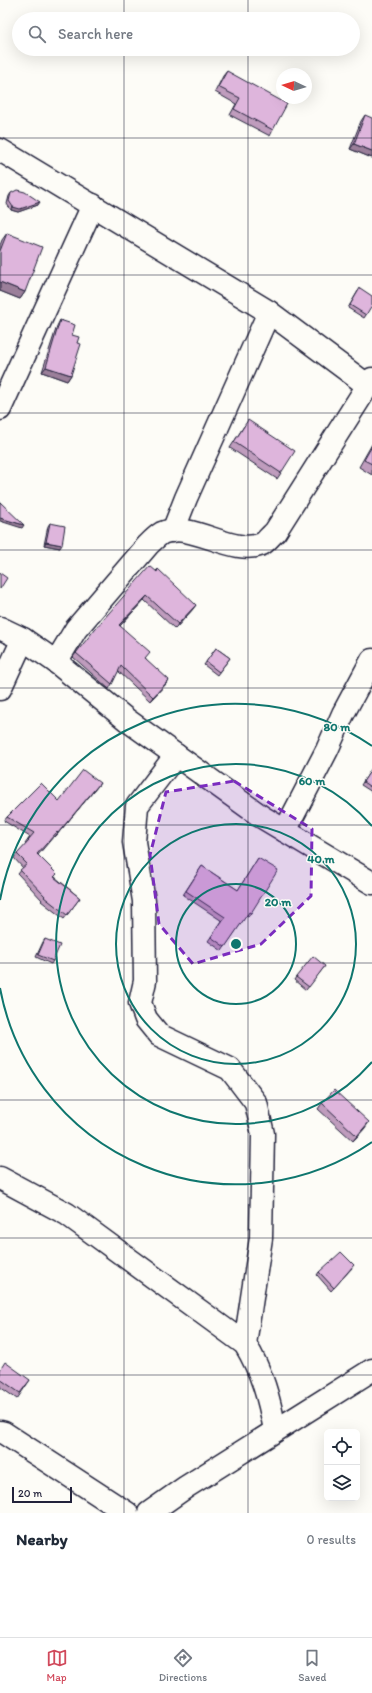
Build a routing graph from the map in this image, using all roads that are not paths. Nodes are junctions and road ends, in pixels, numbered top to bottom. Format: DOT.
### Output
graph roads {
  1 [pos="0,150"];
  2 [pos="93,205"];
  3 [pos="269,312"];
  4 [pos="370,382"];
  5 [pos="0,410"];
  6 [pos="173,530"];
  7 [pos="0,628"];
  8 [pos="24,638"];
  9 [pos="372,660"];
  10 [pos="56,662"];
  11 [pos="0,689"];
  12 [pos="176,755"];
  13 [pos="285,831"];
  14 [pos="372,882"];
  15 [pos="0,1178"];
  16 [pos="245,1344"];
  17 [pos="372,1370"];
  18 [pos="275,1430"];
  19 [pos="0,1432"];
  20 [pos="127,1513"];
  21 [pos="149,1513"];
  1 -- 2 [label="street"];
  2 -- 3 [label="street"];
  2 -- 5 [label="street"];
  3 -- 4 [label="street"];
  3 -- 6 [label="street"];
  4 -- 6 [label="street"];
  6 -- 10 [label="street"];
  7 -- 8 [label="street"];
  8 -- 10 [label="street"];
  8 -- 11 [label="street"];
  9 -- 13 [label="street"];
  10 -- 12 [label="street"];
  12 -- 13 [label="street"];
  12 -- 16 [label="street"];
  13 -- 14 [label="street"];
  15 -- 16 [label="street"];
  16 -- 18 [label="street"];
  17 -- 18 [label="street"];
  18 -- 21 [label="street"];
  19 -- 20 [label="street"];
}
